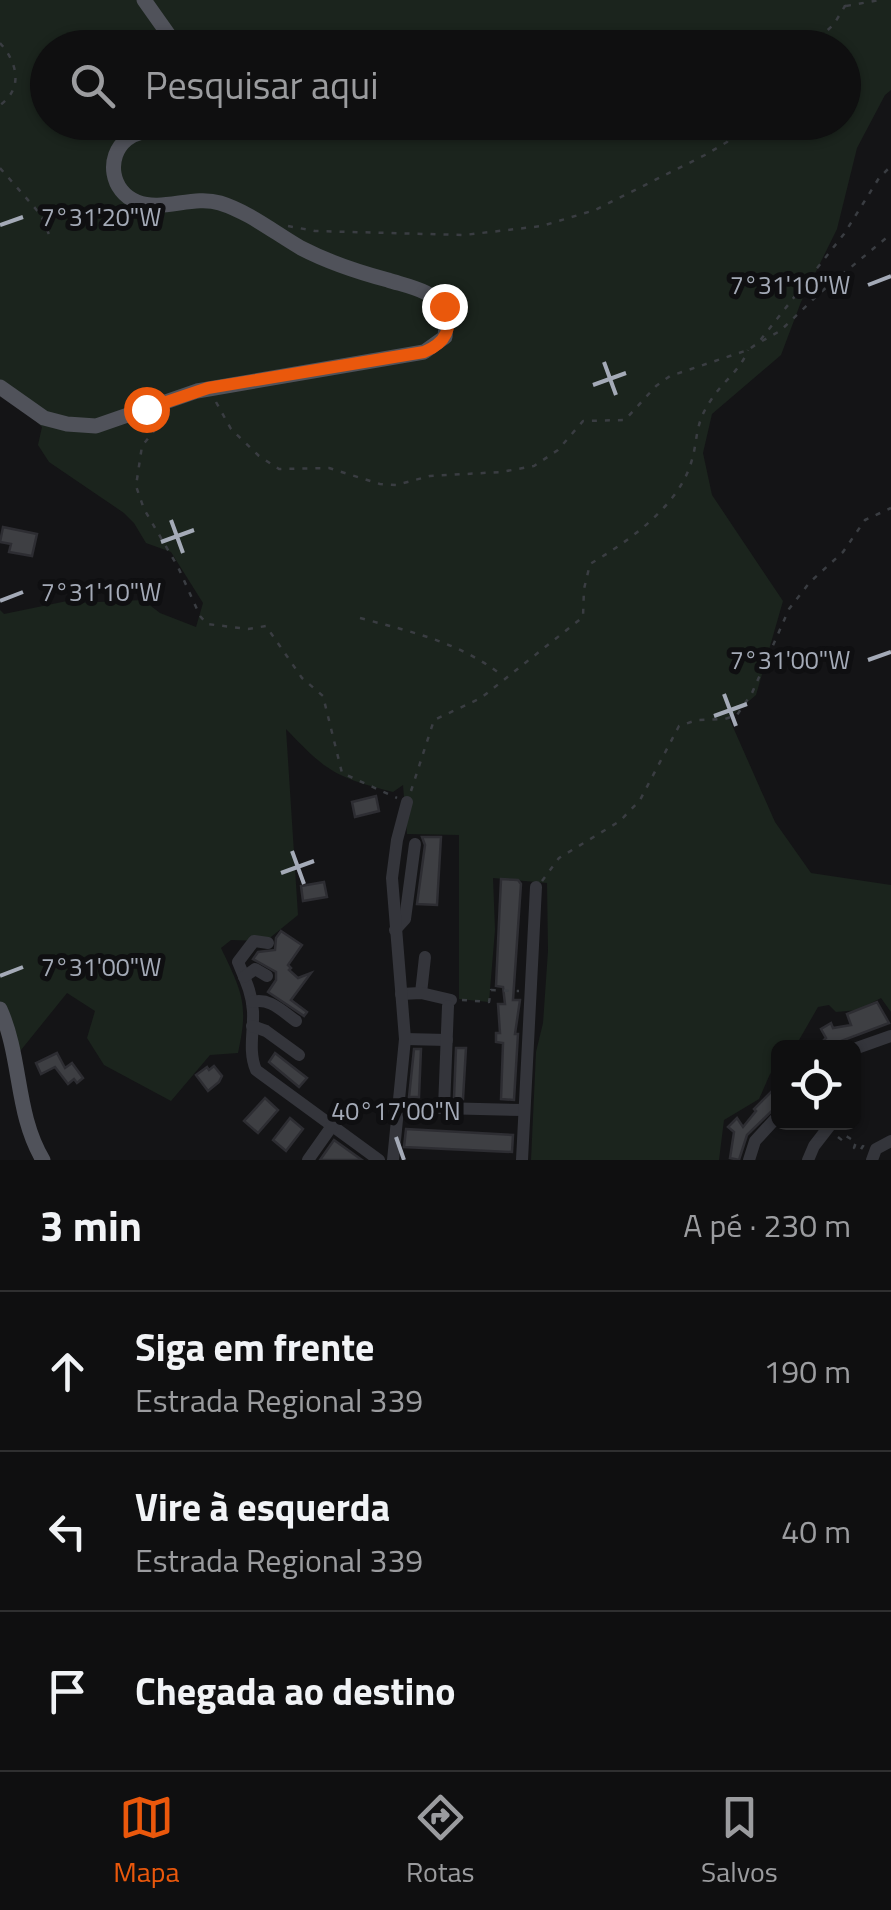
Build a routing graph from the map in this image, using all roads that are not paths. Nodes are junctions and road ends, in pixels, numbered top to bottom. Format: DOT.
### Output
graph roads {
  1 [pos="144,0"];
  2 [pos="165,30"];
  3 [pos="126,140"];
  4 [pos="0,387"];
  5 [pos="408,802"];
  6 [pos="415,844"];
  7 [pos="536,887"];
  8 [pos="394,930"];
  9 [pos="268,943"];
  10 [pos="425,957"];
  11 [pos="244,976"];
  12 [pos="267,976"];
  13 [pos="401,994"];
  14 [pos="421,994"];
  15 [pos="252,1002"];
  16 [pos="0,1009"];
  17 [pos="296,1021"];
  18 [pos="252,1026"];
  19 [pos="891,1036"];
  20 [pos="405,1038"];
  21 [pos="447,1040"];
  22 [pos="861,1047"];
  23 [pos="298,1054"];
  24 [pos="398,1107"];
  25 [pos="444,1108"];
  26 [pos="524,1110"];
  27 [pos="771,1124"];
  28 [pos="332,1126"];
  29 [pos="827,1130"];
  30 [pos="891,1141"];
  31 [pos="874,1156"];
  32 [pos="43,1160"];
  33 [pos="308,1160"];
  34 [pos="378,1160"];
  35 [pos="393,1160"];
  36 [pos="522,1160"];
  37 [pos="749,1160"];
  38 [pos="808,1160"];
  1 -- 2 [label="main road"];
  3 -- 4 [label="main road"];
  5 -- 8 [label="street"];
  6 -- 8 [label="street"];
  7 -- 26 [label="street"];
  8 -- 13 [label="street"];
  9 -- 11 [label="street"];
  10 -- 14 [label="street"];
  11 -- 12 [label="street"];
  11 -- 15 [label="street"];
  13 -- 14 [label="street"];
  13 -- 20 [label="street"];
  14 -- 21 [label="street"];
  15 -- 17 [label="street"];
  15 -- 18 [label="street"];
  16 -- 32 [label="main road"];
  18 -- 23 [label="street"];
  18 -- 28 [label="street"];
  19 -- 22 [label="street"];
  20 -- 21 [label="street"];
  20 -- 24 [label="street"];
  21 -- 25 [label="street"];
  24 -- 25 [label="street"];
  24 -- 35 [label="street"];
  25 -- 26 [label="street"];
  26 -- 36 [label="street"];
  27 -- 37 [label="street"];
  28 -- 33 [label="street"];
  28 -- 34 [label="street"];
  29 -- 38 [label="street"];
  30 -- 31 [label="street"];
}
